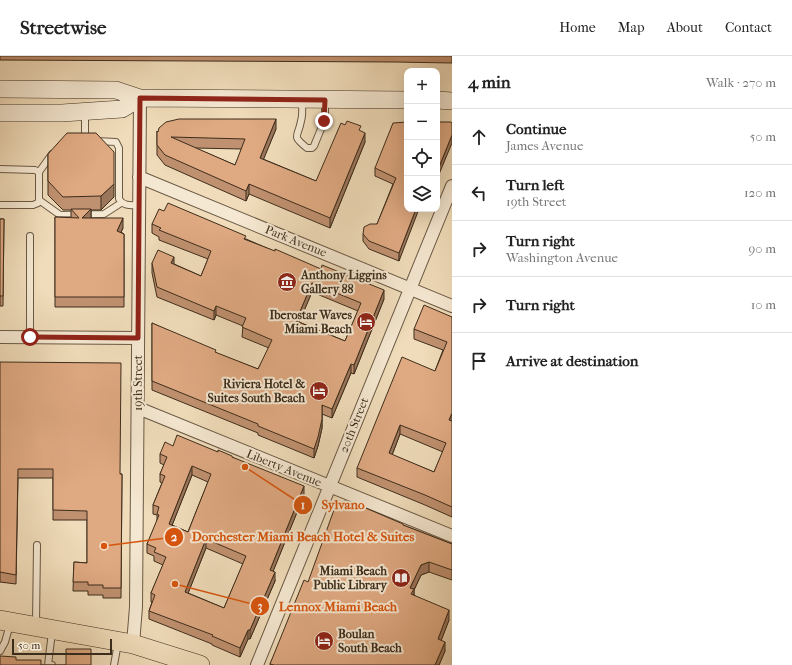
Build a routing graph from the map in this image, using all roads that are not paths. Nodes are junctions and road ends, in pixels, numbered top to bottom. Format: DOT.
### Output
graph roads {
  1 [pos="0,90"];
  2 [pos="140,98"];
  3 [pos="302,99"];
  4 [pos="325,100"];
  5 [pos="404,100"];
  6 [pos="440,100"];
  7 [pos="452,101"];
  8 [pos="85,112"];
  9 [pos="0,113"];
  10 [pos="78,141"];
  11 [pos="85,141"];
  12 [pos="55,150"];
  13 [pos="0,169"];
  14 [pos="39,172"];
  15 [pos="139,177"];
  16 [pos="452,186"];
  17 [pos="39,200"];
  18 [pos="121,203"];
  19 [pos="0,205"];
  20 [pos="139,205"];
  21 [pos="30,236"];
  22 [pos="410,289"];
  23 [pos="452,306"];
  24 [pos="0,337"];
  25 [pos="30,337"];
  26 [pos="138,338"];
  27 [pos="138,408"];
  28 [pos="329,486"];
  29 [pos="452,536"];
  30 [pos="37,545"];
  31 [pos="5,621"];
  32 [pos="44,627"];
  33 [pos="126,643"];
  34 [pos="0,651"];
  35 [pos="52,665"];
  36 [pos="114,665"];
  37 [pos="200,665"];
  38 [pos="257,665"];
  1 -- 2 [label="main road"];
  2 -- 3 [label="main road"];
  2 -- 8 [label="main road"];
  2 -- 15 [label="street, 19th Street"];
  3 -- 4 [label="main road"];
  3 -- 4 [label="lane"];
  4 -- 5 [label="main road"];
  6 -- 7 [label="main road"];
  8 -- 9 [label="main road"];
  8 -- 11 [label="lane"];
  10 -- 11 [label="lane"];
  11 -- 18 [label="lane"];
  12 -- 14 [label="lane"];
  13 -- 14 [label="lane"];
  14 -- 17 [label="lane"];
  15 -- 20 [label="street, 19th Street"];
  15 -- 22 [label="street, Park Avenue"];
  16 -- 22 [label="street, 20th Street"];
  17 -- 18 [label="lane"];
  17 -- 19 [label="lane"];
  18 -- 20 [label="lane"];
  20 -- 26 [label="street, 19th Street"];
  21 -- 25 [label="lane"];
  22 -- 23 [label="street, Park Avenue"];
  22 -- 28 [label="street, 20th Street"];
  24 -- 25 [label="street"];
  25 -- 26 [label="street"];
  26 -- 27 [label="street, 19th Street"];
  27 -- 28 [label="street, Liberty Avenue"];
  27 -- 33 [label="street, 19th Street"];
  28 -- 29 [label="street, Liberty Avenue"];
  28 -- 38 [label="street, 20th Street"];
  30 -- 32 [label="lane"];
  31 -- 32 [label="main road"];
  31 -- 34 [label="lane"];
  32 -- 33 [label="main road"];
  32 -- 35 [label="lane"];
  33 -- 36 [label="lane"];
  33 -- 37 [label="main road"];
}
